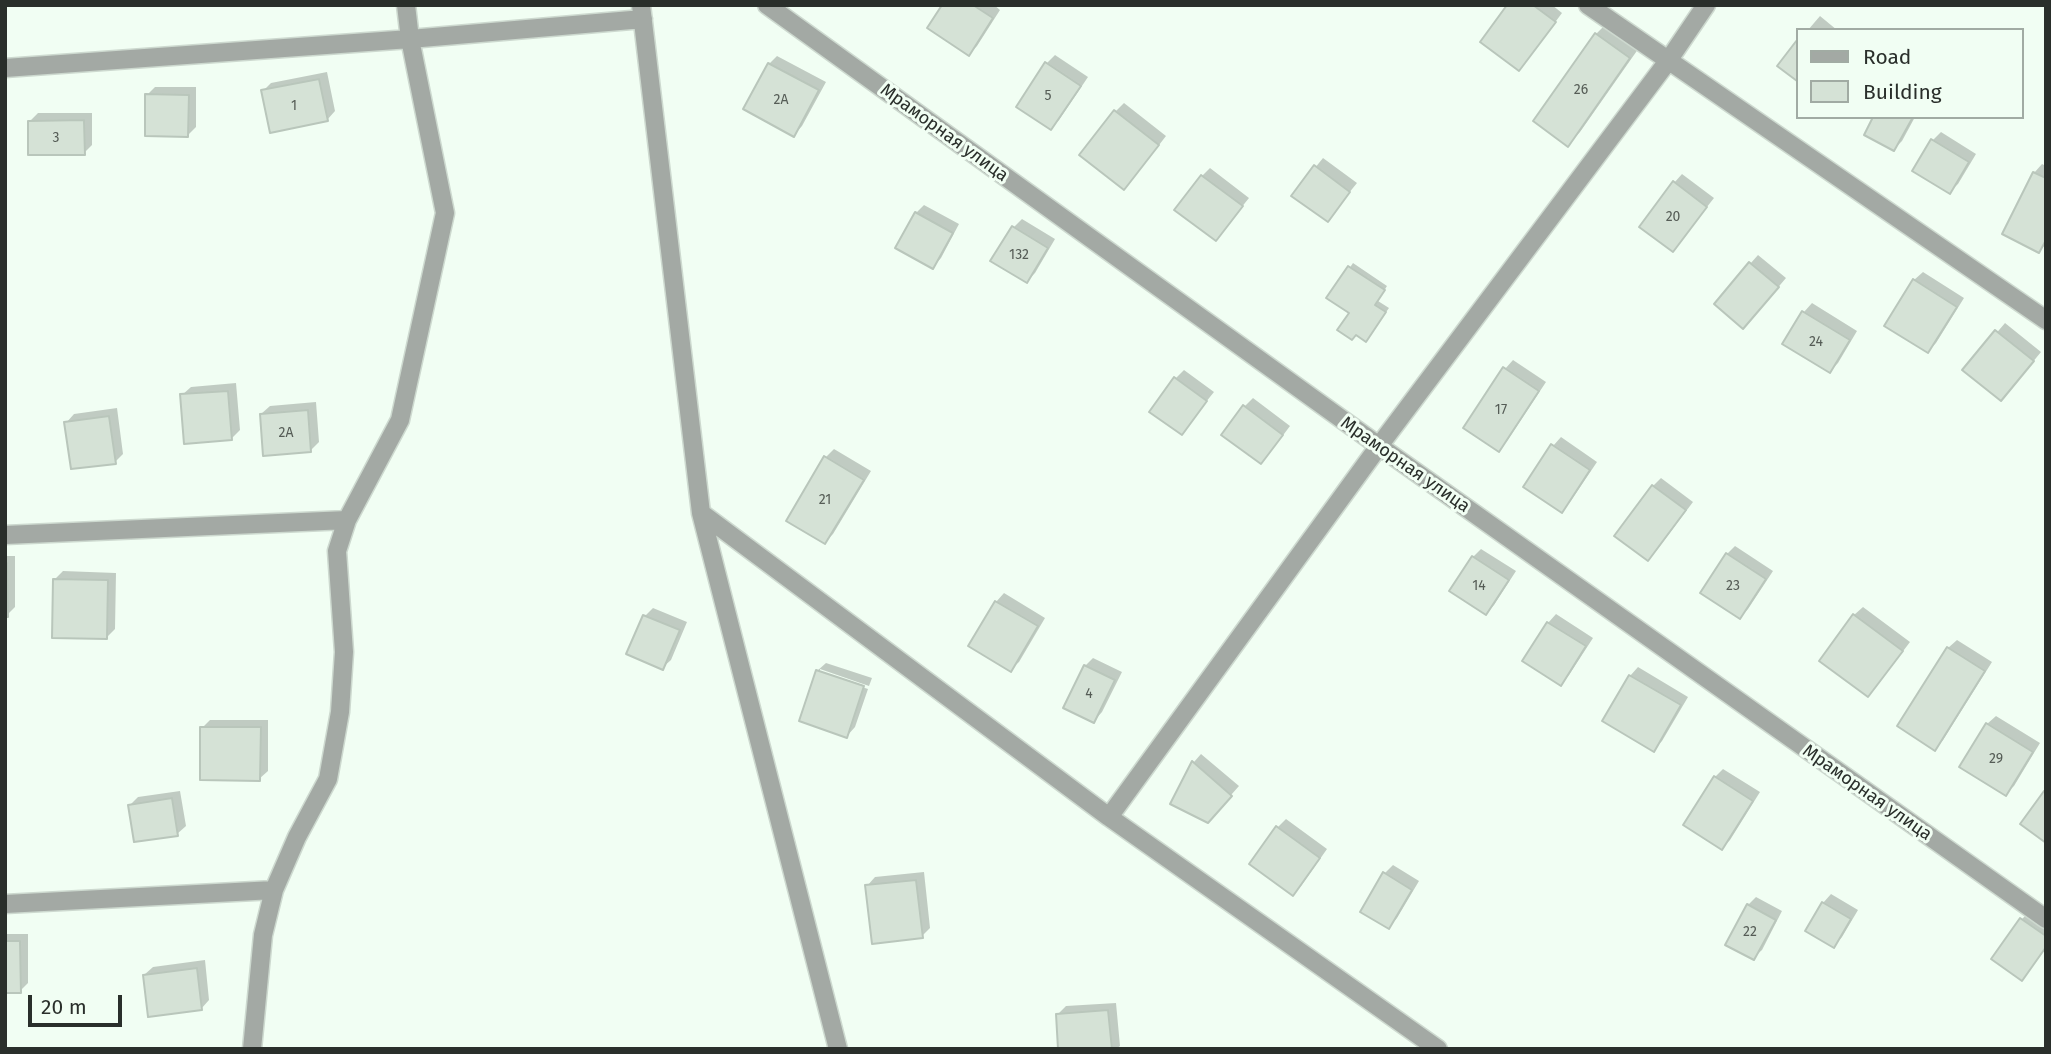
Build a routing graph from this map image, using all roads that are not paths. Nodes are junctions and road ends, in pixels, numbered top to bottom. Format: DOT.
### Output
graph roads {
  1 [pos="406,5"];
  2 [pos="767,5"];
  3 [pos="1588,5"];
  4 [pos="1706,5"];
  5 [pos="642,12"];
  6 [pos="410,39"];
  7 [pos="1668,61"];
  8 [pos="5,68"];
  9 [pos="2046,320"];
  10 [pos="1379,446"];
  11 [pos="701,513"];
  12 [pos="347,520"];
  13 [pos="5,535"];
  14 [pos="1109,817"];
  15 [pos="274,890"];
  16 [pos="5,904"];
  17 [pos="2046,919"];
  18 [pos="251,1049"];
  19 [pos="838,1049"];
  20 [pos="1437,1049"];
  1 -- 6 [label="street"];
  2 -- 10 [label="street, Мраморная улица"];
  3 -- 7 [label="street"];
  4 -- 7 [label="street"];
  5 -- 6 [label="street"];
  5 -- 11 [label="street"];
  6 -- 8 [label="street"];
  6 -- 12 [label="street"];
  7 -- 9 [label="street"];
  7 -- 10 [label="street"];
  10 -- 14 [label="street"];
  10 -- 17 [label="street, Мраморная улица"];
  11 -- 14 [label="street"];
  11 -- 19 [label="street"];
  12 -- 13 [label="street"];
  12 -- 15 [label="street"];
  14 -- 20 [label="street"];
  15 -- 16 [label="street"];
  15 -- 18 [label="street"];
}
